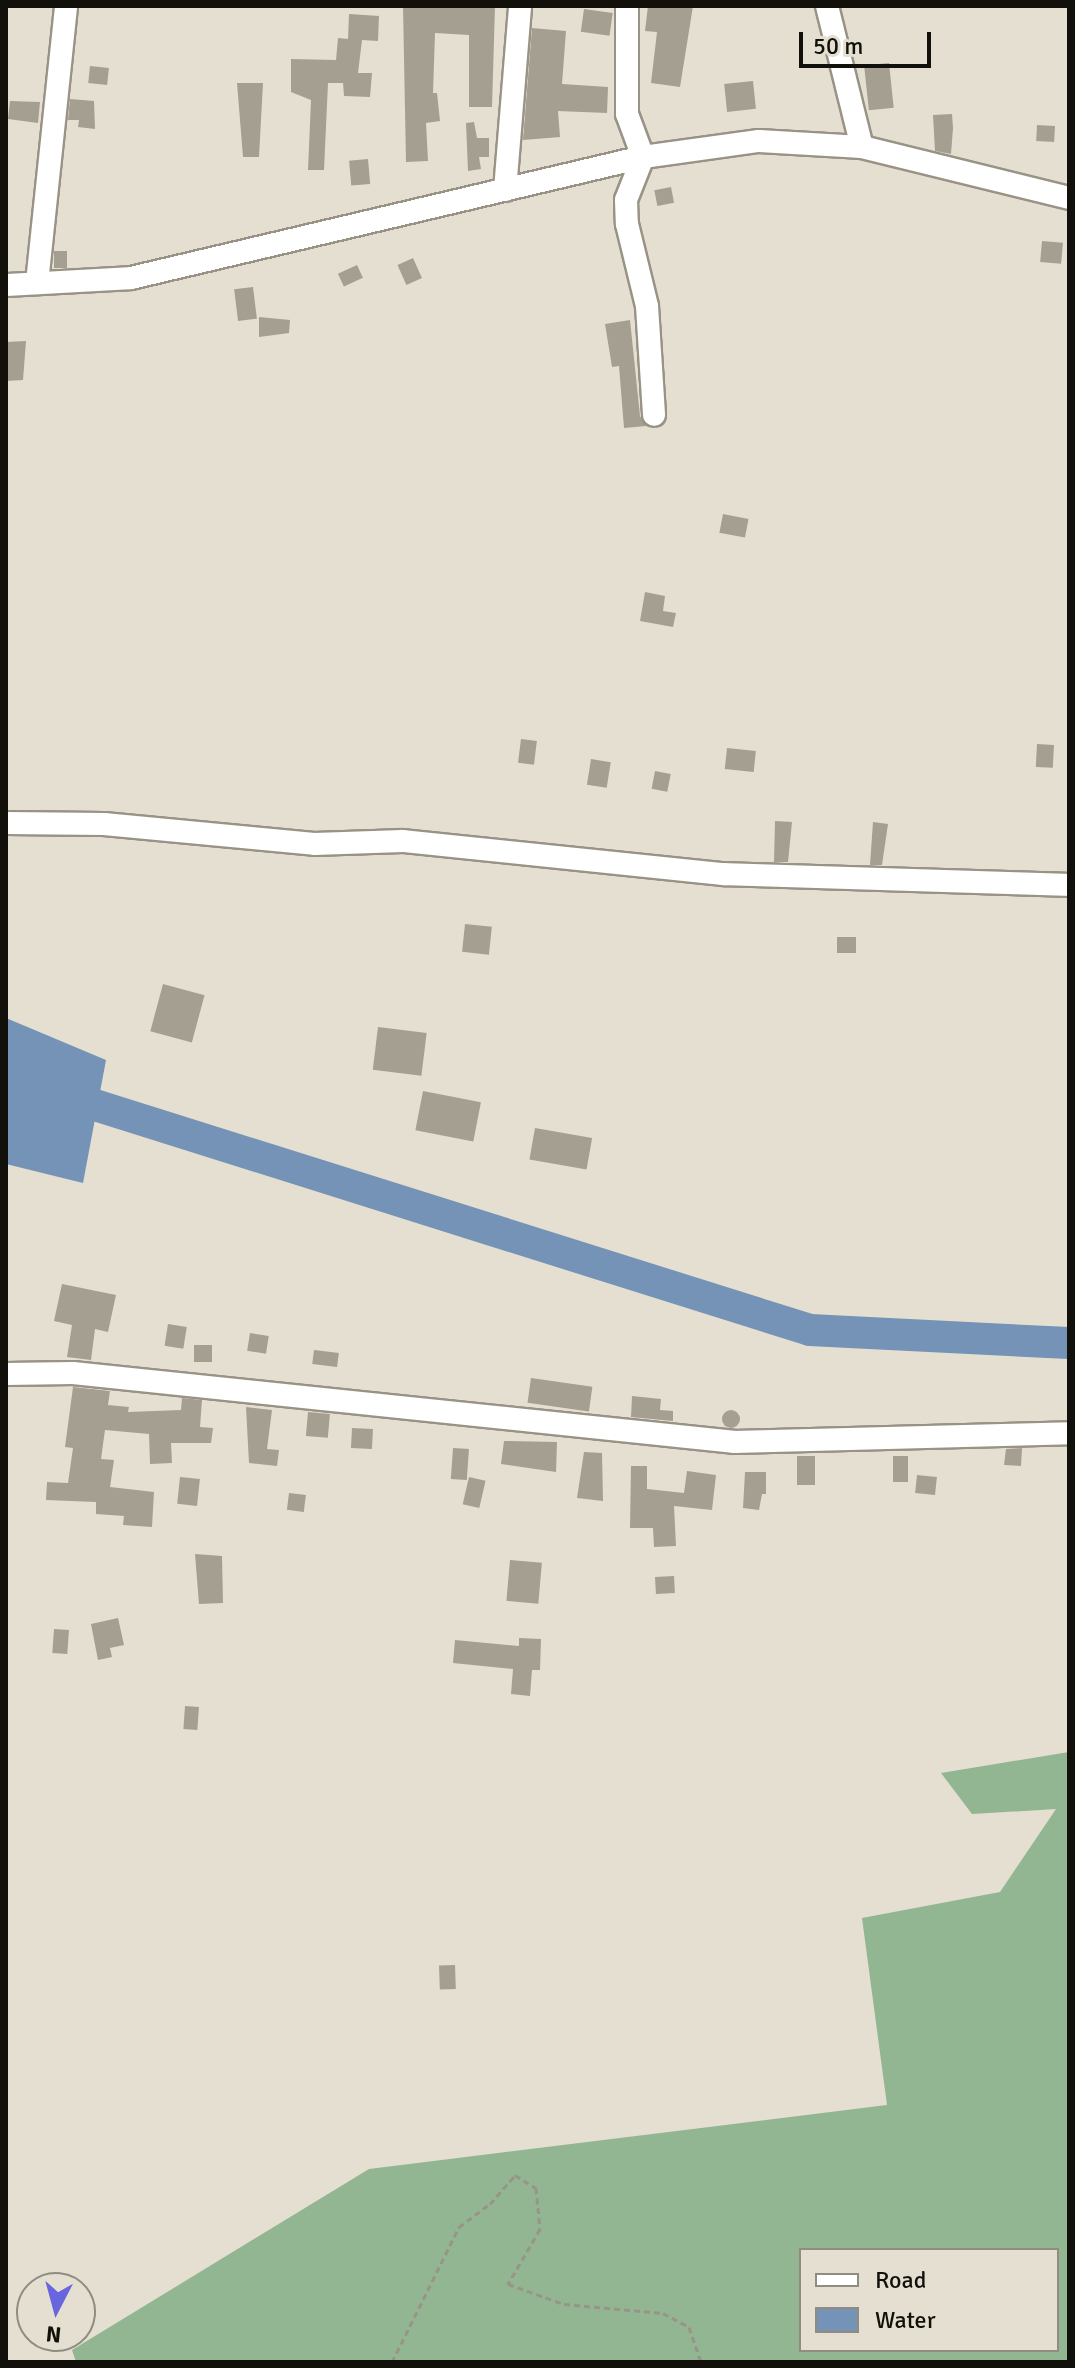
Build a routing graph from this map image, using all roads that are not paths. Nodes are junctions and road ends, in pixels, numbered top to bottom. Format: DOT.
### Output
graph roads {
  1 [pos="66,6"];
  2 [pos="520,6"];
  3 [pos="627,6"];
  4 [pos="827,6"];
  5 [pos="862,147"];
  6 [pos="643,157"];
  7 [pos="505,190"];
  8 [pos="1069,198"];
  9 [pos="37,283"];
  10 [pos="6,285"];
  11 [pos="654,415"];
  12 [pos="6,823"];
  13 [pos="1069,885"];
  14 [pos="6,1374"];
  15 [pos="1069,1433"];
  1 -- 9 [label="street"];
  2 -- 7 [label="street"];
  3 -- 6 [label="street"];
  4 -- 5 [label="street"];
  5 -- 6 [label="street"];
  5 -- 8 [label="street"];
  6 -- 7 [label="street"];
  6 -- 11 [label="street"];
  7 -- 9 [label="street"];
  9 -- 10 [label="street"];
  12 -- 13 [label="street"];
  14 -- 15 [label="street"];
}
